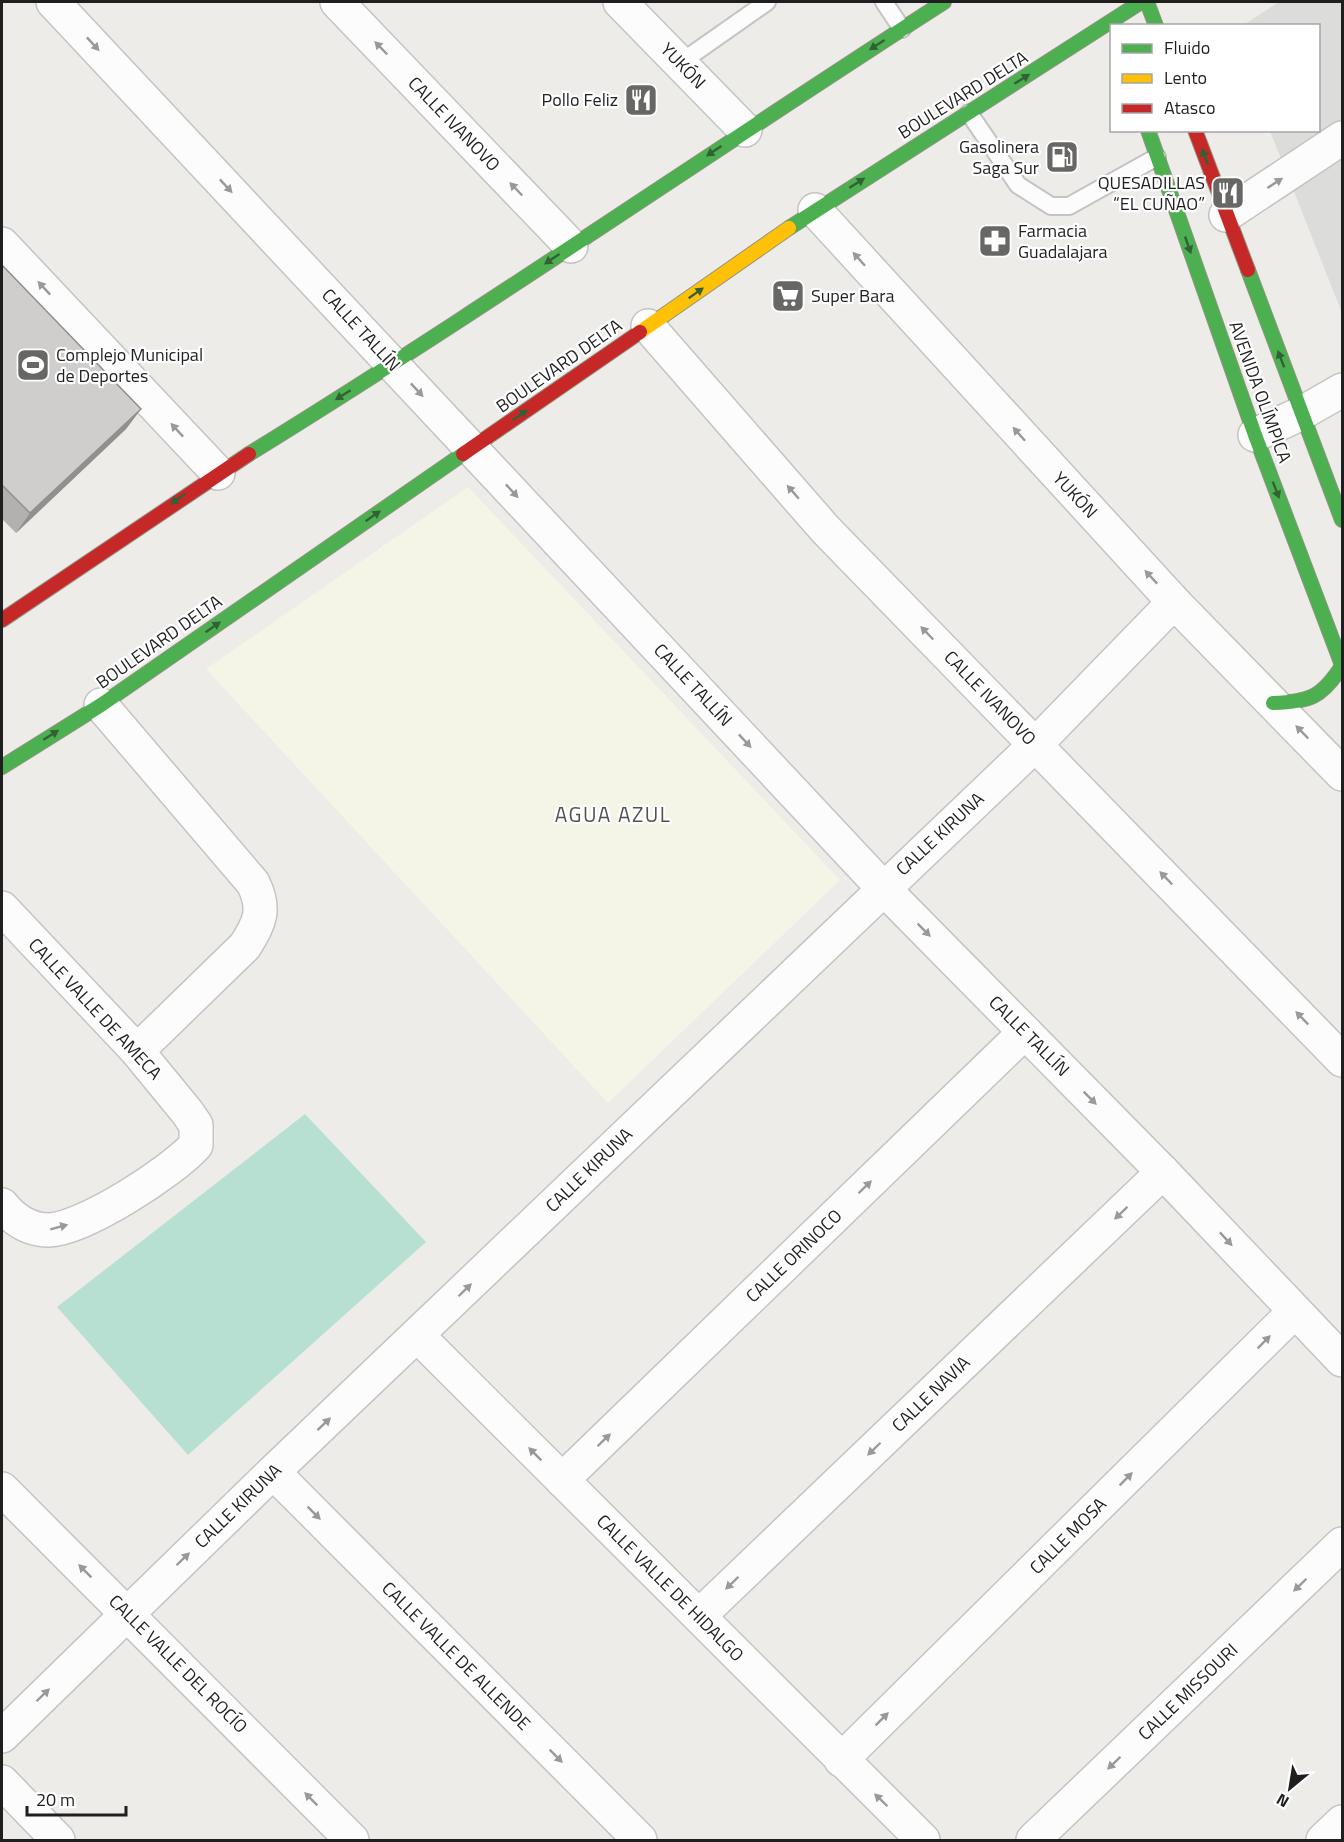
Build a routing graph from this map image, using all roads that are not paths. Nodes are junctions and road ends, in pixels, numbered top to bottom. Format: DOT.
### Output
graph roads {
  1 [pos="52,2"];
  2 [pos="337,2"];
  3 [pos="620,2"];
  4 [pos="767,2"];
  5 [pos="884,2"];
  6 [pos="944,2"];
  7 [pos="1141,2"];
  8 [pos="1147,2"];
  9 [pos="1109,21"];
  10 [pos="1155,24"];
  11 [pos="902,29"];
  12 [pos="680,63"];
  13 [pos="969,112"];
  14 [pos="745,130"];
  15 [pos="1149,132"];
  16 [pos="1196,132"];
  17 [pos="1342,138"];
  18 [pos="1157,158"];
  19 [pos="814,210"];
  20 [pos="1226,215"];
  21 [pos="2,244"];
  22 [pos="571,246"];
  23 [pos="648,326"];
  24 [pos="393,365"];
  25 [pos="1342,390"];
  26 [pos="1302,414"];
  27 [pos="1255,435"];
  28 [pos="472,448"];
  29 [pos="218,473"];
  30 [pos="1342,520"];
  31 [pos="1174,602"];
  32 [pos="3,616"];
  33 [pos="1342,665"];
  34 [pos="1274,703"];
  35 [pos="101,705"];
  36 [pos="1036,744"];
  37 [pos="2,767"];
  38 [pos="1342,774"];
  39 [pos="883,888"];
  40 [pos="2,909"];
  41 [pos="1025,1032"];
  42 [pos="137,1051"];
  43 [pos="1342,1060"];
  44 [pos="1163,1172"];
  45 [pos="4,1208"];
  46 [pos="1295,1311"];
  47 [pos="418,1336"];
  48 [pos="1342,1360"];
  49 [pos="273,1472"];
  50 [pos="562,1480"];
  51 [pos="2,1489"];
  52 [pos="1342,1544"];
  53 [pos="128,1613"];
  54 [pos="699,1616"];
  55 [pos="2,1736"];
  56 [pos="841,1760"];
  57 [pos="2,1782"];
  58 [pos="1342,1822"];
  59 [pos="58,1840"];
  60 [pos="352,1840"];
  61 [pos="640,1840"];
  62 [pos="923,1840"];
  63 [pos="1033,1840"];
  64 [pos="1323,1840"];
  1 -- 24 [label="street, CALLE TALLÍN, one-way"];
  22 -- 2 [label="street, CALLE IVANOVO, one-way"];
  3 -- 12 [label="street, YUKÓN"];
  4 -- 12 [label="lane"];
  5 -- 11 [label="lane"];
  6 -- 11 [label="main road"];
  7 -- 9 [label="main road, BOULEVARD DELTA"];
  8 -- 10 [label="main road"];
  13 -- 9 [label="main road, BOULEVARD DELTA, one-way"];
  11 -- 14 [label="main road, one-way"];
  12 -- 14 [label="street, YUKÓN"];
  13 -- 18 [label="lane"];
  19 -- 13 [label="main road, BOULEVARD DELTA, one-way"];
  14 -- 22 [label="main road, one-way"];
  15 -- 18 [label="main road, AVENIDA OLÍMPICA"];
  20 -- 16 [label="main road, AVENIDA OLÍMPICA, one-way"];
  20 -- 17 [label="street, one-way"];
  18 -- 27 [label="main road, AVENIDA OLÍMPICA, one-way"];
  23 -- 19 [label="main road, BOULEVARD DELTA, one-way"];
  31 -- 19 [label="street, YUKÓN, one-way"];
  26 -- 20 [label="main road, AVENIDA OLÍMPICA, one-way"];
  29 -- 21 [label="street, one-way"];
  22 -- 24 [label="main road, one-way"];
  28 -- 23 [label="main road, BOULEVARD DELTA, one-way"];
  36 -- 23 [label="street, CALLE IVANOVO, one-way"];
  24 -- 28 [label="street, CALLE TALLÍN, one-way"];
  24 -- 29 [label="main road, one-way"];
  25 -- 26 [label="street"];
  26 -- 27 [label="street"];
  26 -- 30 [label="main road, AVENIDA OLÍMPICA"];
  27 -- 33 [label="main road, AVENIDA OLÍMPICA, one-way"];
  35 -- 28 [label="main road, BOULEVARD DELTA, one-way"];
  28 -- 39 [label="street, CALLE TALLÍN, one-way"];
  29 -- 32 [label="main road, one-way"];
  31 -- 34 [label="street, YUKÓN"];
  31 -- 36 [label="street, CALLE KIRUNA"];
  33 -- 34 [label="main road"];
  38 -- 34 [label="street, YUKÓN, one-way"];
  37 -- 35 [label="main road, BOULEVARD DELTA, one-way"];
  35 -- 42 [label="street"];
  36 -- 39 [label="street, CALLE KIRUNA"];
  43 -- 36 [label="street, CALLE IVANOVO, one-way"];
  39 -- 41 [label="street, CALLE TALLÍN, one-way"];
  47 -- 39 [label="street, CALLE KIRUNA, one-way"];
  40 -- 42 [label="street, CALLE VALLE DE AMECA"];
  41 -- 44 [label="street, CALLE TALLÍN, one-way"];
  50 -- 41 [label="street, CALLE ORINOCO, one-way"];
  45 -- 42 [label="street, CALLE VALLE DE AMECA, one-way"];
  44 -- 46 [label="street, CALLE TALLÍN, one-way"];
  44 -- 54 [label="street, CALLE NAVIA, one-way"];
  46 -- 48 [label="street, CALLE TALLÍN"];
  56 -- 46 [label="street, CALLE MOSA, one-way"];
  49 -- 47 [label="street, CALLE KIRUNA, one-way"];
  50 -- 47 [label="street, CALLE VALLE DE HIDALGO, one-way"];
  53 -- 49 [label="street, CALLE KIRUNA, one-way"];
  49 -- 61 [label="street, CALLE VALLE DE ALLENDE, one-way"];
  50 -- 54 [label="street, CALLE VALLE DE HIDALGO"];
  53 -- 51 [label="street, CALLE VALLE DEL ROCÍO, one-way"];
  52 -- 63 [label="street, CALLE MISSOURI, one-way"];
  55 -- 53 [label="street, CALLE KIRUNA, one-way"];
  60 -- 53 [label="street, CALLE VALLE DEL ROCÍO, one-way"];
  54 -- 56 [label="street, CALLE VALLE DE HIDALGO"];
  62 -- 56 [label="street, CALLE VALLE DE HIDALGO, one-way"];
  57 -- 59 [label="street"];
  58 -- 64 [label="street"];
}
